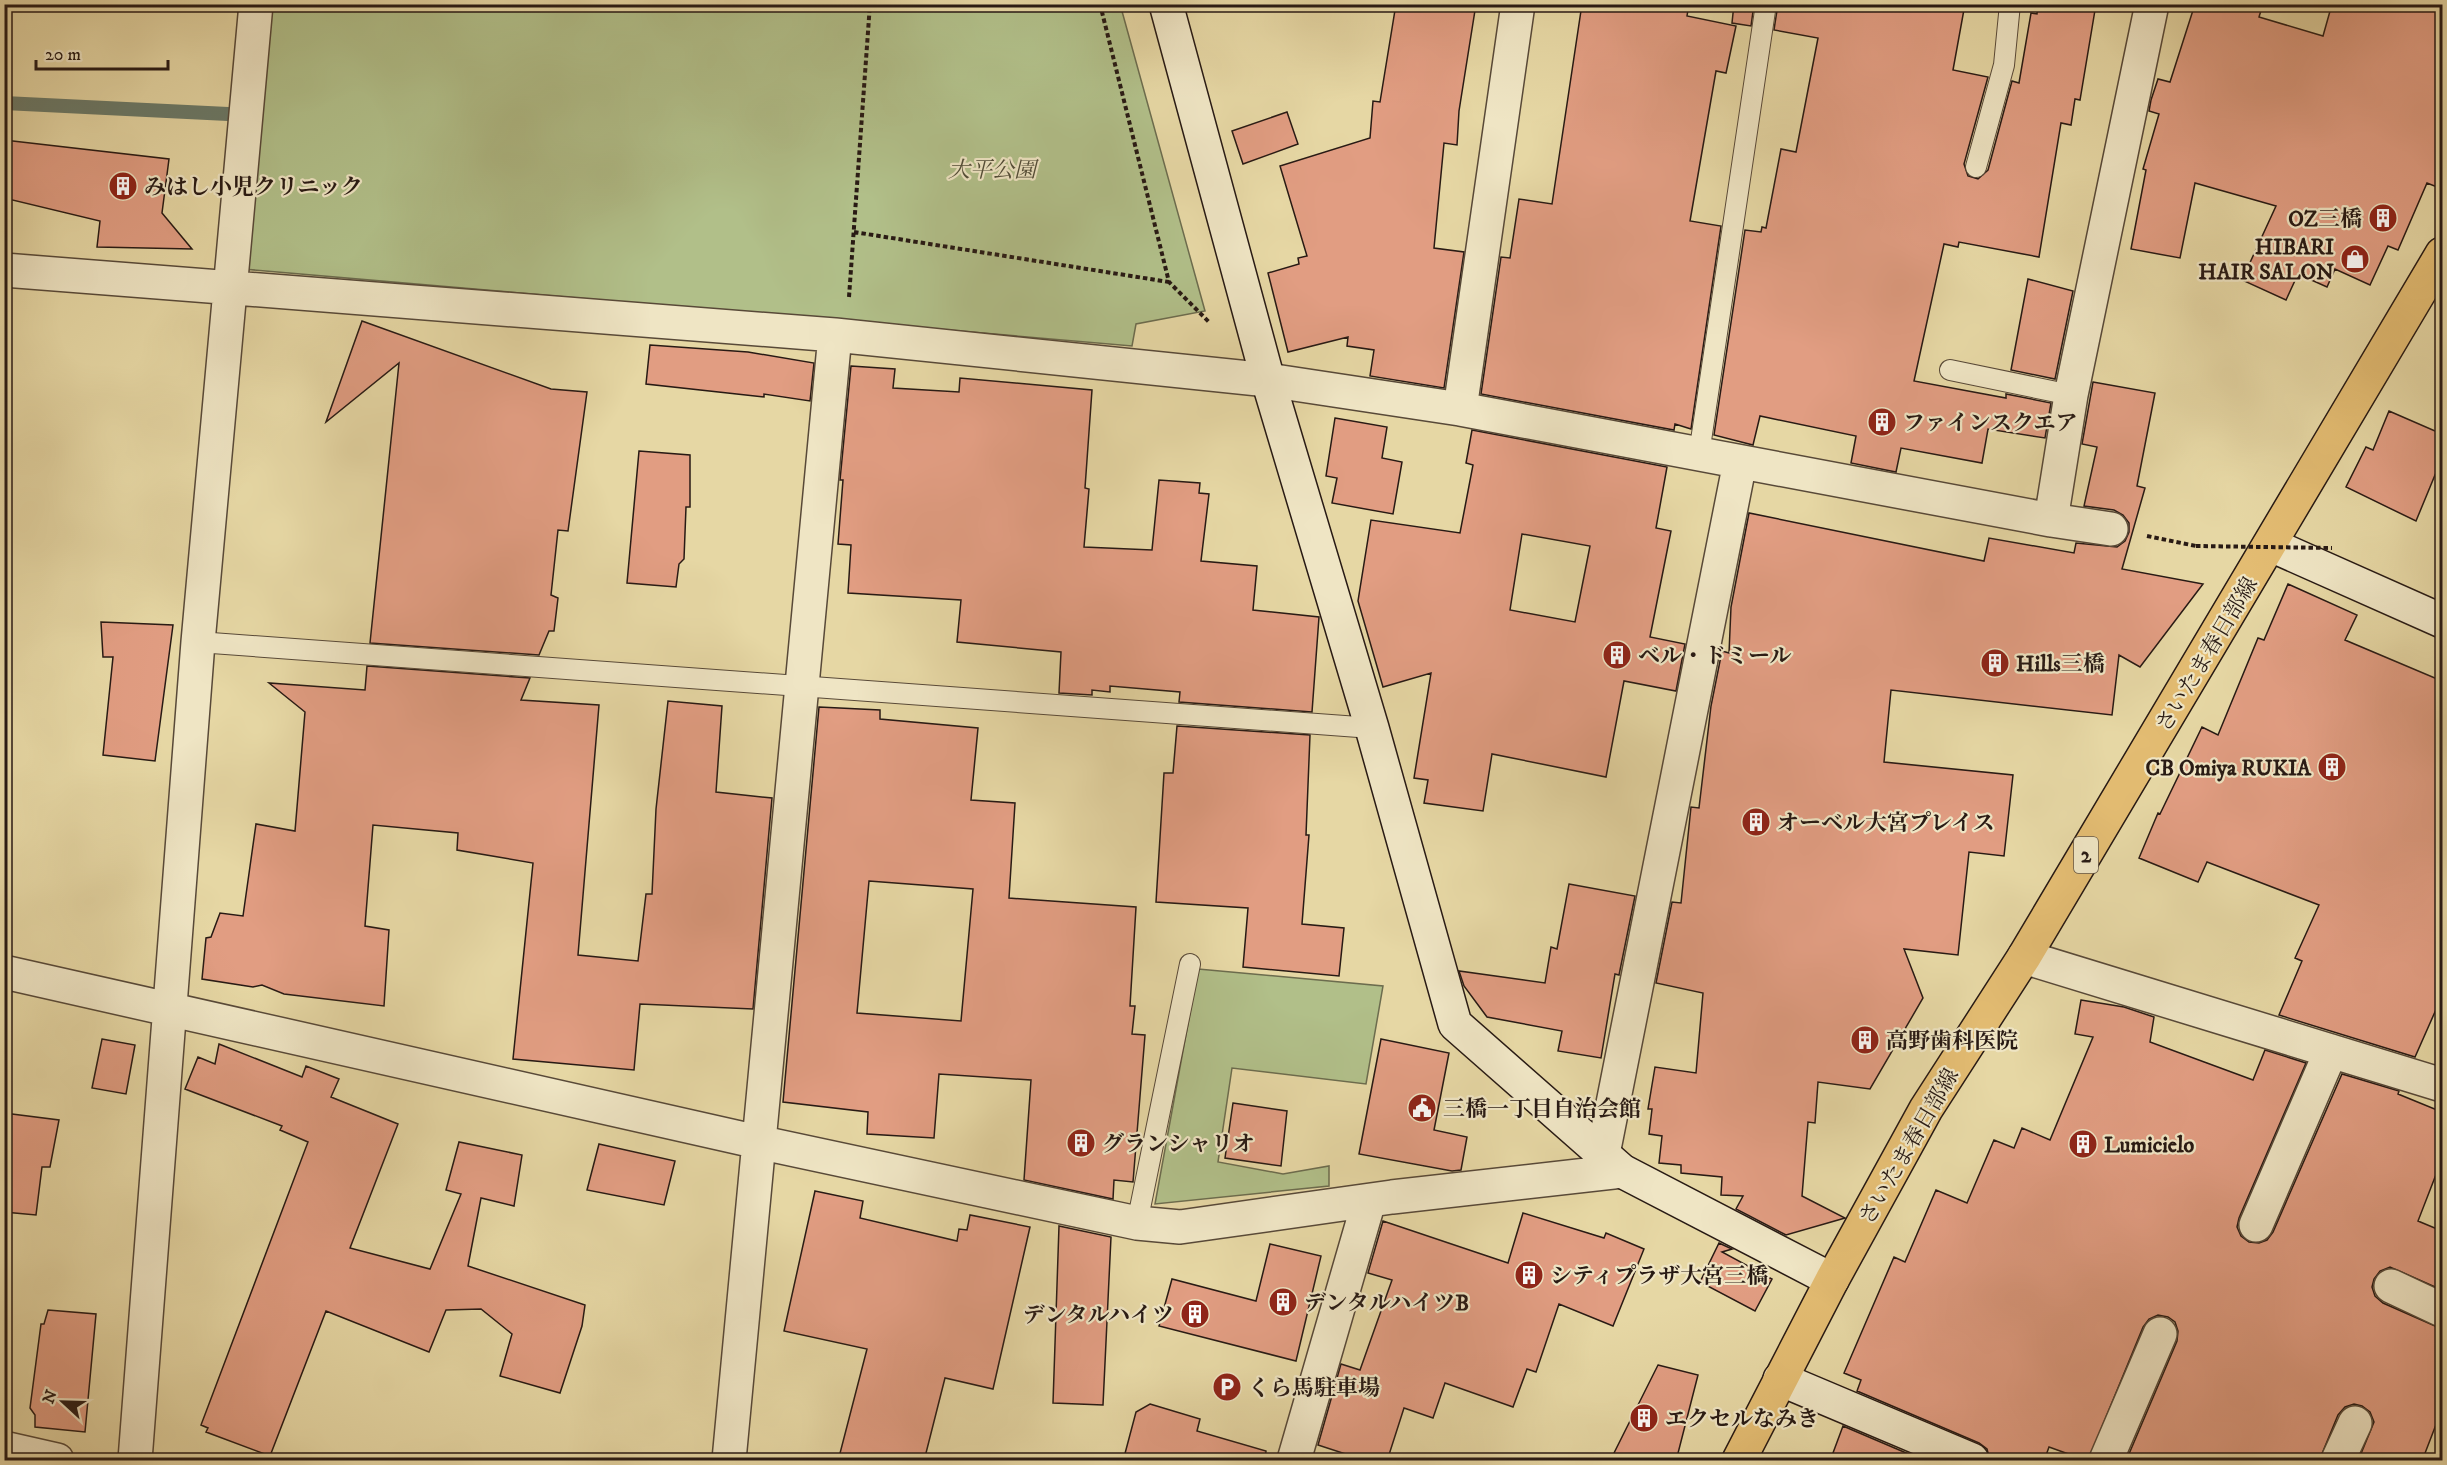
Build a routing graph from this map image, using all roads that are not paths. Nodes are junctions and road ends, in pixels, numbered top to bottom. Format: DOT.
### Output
graph roads {
  1 [pos="256,4"];
  2 [pos="1166,4"];
  3 [pos="1518,4"];
  4 [pos="1766,4"];
  5 [pos="2010,4"];
  6 [pos="2152,4"];
  7 [pos="1976,167"];
  8 [pos="2442,254"];
  9 [pos="4,270"];
  10 [pos="230,286"];
  11 [pos="841,335"];
  12 [pos="1950,370"];
  13 [pos="1268,380"];
  14 [pos="2071,395"];
  15 [pos="1460,409"];
  16 [pos="1699,454"];
  17 [pos="1740,462"];
  18 [pos="2051,520"];
  19 [pos="2111,529"];
  20 [pos="2271,545"];
  21 [pos="2442,621"];
  22 [pos="198,642"];
  23 [pos="801,687"];
  24 [pos="1372,728"];
  25 [pos="2024,957"];
  26 [pos="1190,963"];
  27 [pos="4,972"];
  28 [pos="169,1008"];
  29 [pos="2331,1051"];
  30 [pos="2442,1085"];
  31 [pos="758,1142"];
  32 [pos="1612,1162"];
  33 [pos="1369,1201"];
  34 [pos="1137,1223"];
  35 [pos="2256,1225"];
  36 [pos="1832,1280"];
  37 [pos="2391,1286"];
  38 [pos="2442,1310"];
  39 [pos="2160,1334"];
  40 [pos="1780,1378"];
  41 [pos="2355,1423"];
  42 [pos="4,1448"];
  43 [pos="57,1461"];
  44 [pos="135,1461"];
  45 [pos="729,1461"];
  46 [pos="1294,1461"];
  47 [pos="1739,1461"];
  48 [pos="1972,1461"];
  49 [pos="2106,1461"];
  50 [pos="2338,1461"];
  1 -- 10 [label="street"];
  2 -- 13 [label="street"];
  3 -- 15 [label="street"];
  4 -- 16 [label="lane"];
  5 -- 7 [label="lane"];
  6 -- 14 [label="street"];
  8 -- 20 [label="main road, さいたま春日部線 / 2"];
  9 -- 10 [label="street"];
  10 -- 11 [label="street"];
  10 -- 22 [label="street"];
  11 -- 13 [label="street"];
  11 -- 23 [label="street"];
  12 -- 14 [label="lane"];
  13 -- 15 [label="street"];
  13 -- 24 [label="street"];
  14 -- 18 [label="street"];
  15 -- 16 [label="street"];
  16 -- 17 [label="street"];
  17 -- 18 [label="street"];
  17 -- 32 [label="street"];
  18 -- 19 [label="street"];
  20 -- 21 [label="street"];
  20 -- 25 [label="main road, さいたま春日部線 / 2"];
  22 -- 23 [label="lane"];
  22 -- 28 [label="street"];
  23 -- 24 [label="lane"];
  23 -- 31 [label="street"];
  24 -- 32 [label="street"];
  25 -- 29 [label="street"];
  25 -- 36 [label="main road, さいたま春日部線 / 2"];
  26 -- 34 [label="lane"];
  27 -- 28 [label="street"];
  28 -- 31 [label="street"];
  28 -- 44 [label="street"];
  29 -- 30 [label="street"];
  29 -- 35 [label="street"];
  31 -- 34 [label="street"];
  31 -- 45 [label="street"];
  32 -- 33 [label="street"];
  32 -- 36 [label="street"];
  33 -- 34 [label="street"];
  33 -- 46 [label="street"];
  36 -- 40 [label="main road, さいたま春日部線 / 2"];
  37 -- 38 [label="street"];
  39 -- 49 [label="street"];
  40 -- 47 [label="main road, さいたま春日部線 / 2"];
  40 -- 48 [label="street"];
  41 -- 50 [label="street"];
  42 -- 43 [label="street"];
}
